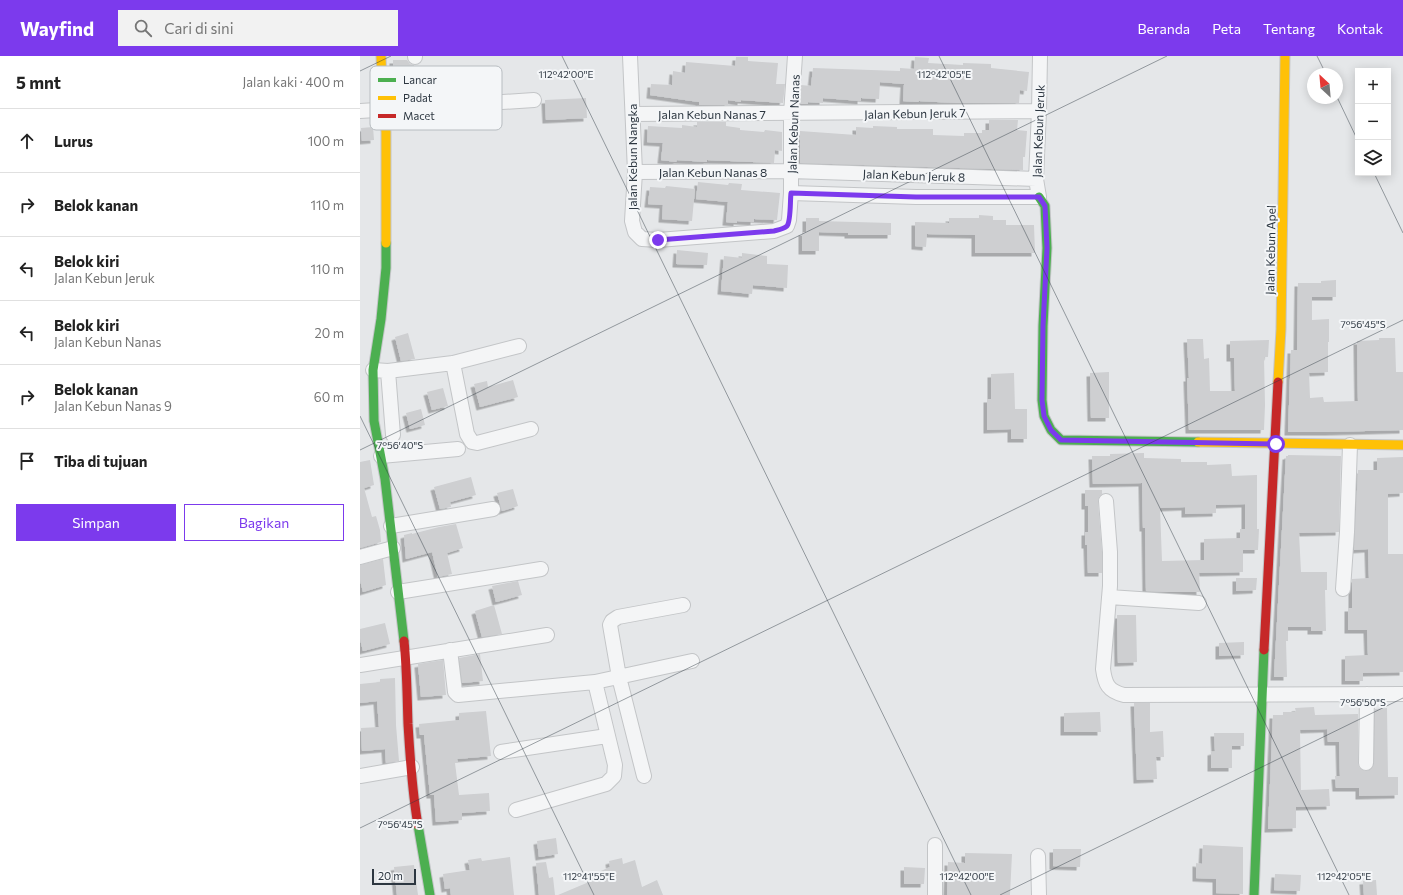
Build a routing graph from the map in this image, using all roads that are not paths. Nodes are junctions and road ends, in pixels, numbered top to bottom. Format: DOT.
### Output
graph roads {
  1 [pos="381,56"];
  2 [pos="630,56"];
  3 [pos="795,56"];
  4 [pos="1040,56"];
  5 [pos="1285,56"];
  6 [pos="381,66"];
  7 [pos="534,100"];
  8 [pos="502,102"];
  9 [pos="370,110"];
  10 [pos="360,111"];
  11 [pos="1040,112"];
  12 [pos="633,114"];
  13 [pos="791,114"];
  14 [pos="386,130"];
  15 [pos="792,171"];
  16 [pos="635,172"];
  17 [pos="1036,179"];
  18 [pos="791,193"];
  19 [pos="1039,197"];
  20 [pos="774,231"];
  21 [pos="519,346"];
  22 [pos="454,363"];
  23 [pos="373,370"];
  24 [pos="388,371"];
  25 [pos="531,429"];
  26 [pos="393,435"];
  27 [pos="1276,444"];
  28 [pos="1350,445"];
  29 [pos="1403,445"];
  30 [pos="458,449"];
  31 [pos="381,456"];
  32 [pos="1106,501"];
  33 [pos="493,509"];
  34 [pos="391,526"];
  35 [pos="393,548"];
  36 [pos="360,557"];
  37 [pos="541,569"];
  38 [pos="1343,589"];
  39 [pos="398,592"];
  40 [pos="1109,597"];
  41 [pos="1199,603"];
  42 [pos="683,605"];
  43 [pos="547,635"];
  44 [pos="450,650"];
  45 [pos="406,657"];
  46 [pos="692,661"];
  47 [pos="360,665"];
  48 [pos="619,677"];
  49 [pos="595,682"];
  50 [pos="1367,694"];
  51 [pos="1403,694"];
  52 [pos="1262,695"];
  53 [pos="607,736"];
  54 [pos="501,752"];
  55 [pos="1366,764"];
  56 [pos="412,767"];
  57 [pos="360,776"];
  58 [pos="644,776"];
  59 [pos="516,810"];
  60 [pos="935,845"];
  61 [pos="1038,856"];
  62 [pos="430,895"];
  63 [pos="935,895"];
  64 [pos="1039,895"];
  65 [pos="1254,895"];
  1 -- 6 [label="street"];
  2 -- 12 [label="street, Jalan Kebun Nangka"];
  3 -- 13 [label="street, Jalan Kebun Nanas"];
  4 -- 11 [label="street, Jalan Kebun Jeruk"];
  5 -- 27 [label="street, Jalan Kebun Apel"];
  7 -- 8 [label="street"];
  9 -- 10 [label="street"];
  11 -- 13 [label="street, Jalan Kebun Jeruk 7"];
  11 -- 17 [label="street, Jalan Kebun Jeruk"];
  12 -- 13 [label="street, Jalan Kebun Nanas 7"];
  12 -- 16 [label="street, Jalan Kebun Nangka"];
  13 -- 15 [label="street, Jalan Kebun Nanas"];
  14 -- 23 [label="street"];
  15 -- 16 [label="street, Jalan Kebun Nanas 8"];
  15 -- 17 [label="street, Jalan Kebun Jeruk 8"];
  15 -- 18 [label="street, Jalan Kebun Nanas"];
  16 -- 20 [label="street, Jalan Kebun Nangka"];
  17 -- 19 [label="street, Jalan Kebun Jeruk"];
  18 -- 19 [label="street"];
  18 -- 20 [label="street, Jalan Kebun Nanas"];
  19 -- 27 [label="street"];
  21 -- 22 [label="street"];
  22 -- 24 [label="street"];
  22 -- 25 [label="street"];
  23 -- 24 [label="street"];
  23 -- 31 [label="street"];
  24 -- 26 [label="street"];
  27 -- 28 [label="street"];
  27 -- 52 [label="street, Jalan Kebun Apel"];
  28 -- 29 [label="street"];
  28 -- 38 [label="street"];
  30 -- 31 [label="street"];
  31 -- 34 [label="street"];
  32 -- 40 [label="street"];
  33 -- 34 [label="street"];
  34 -- 35 [label="street"];
  35 -- 36 [label="street"];
  35 -- 39 [label="street"];
  37 -- 39 [label="street"];
  39 -- 45 [label="street"];
  40 -- 41 [label="street"];
  40 -- 52 [label="street"];
  42 -- 48 [label="street"];
  43 -- 44 [label="street"];
  44 -- 45 [label="street"];
  44 -- 49 [label="street"];
  45 -- 47 [label="street"];
  45 -- 56 [label="street"];
  46 -- 48 [label="street"];
  48 -- 49 [label="street"];
  48 -- 58 [label="street"];
  49 -- 53 [label="street"];
  50 -- 51 [label="street"];
  50 -- 52 [label="street"];
  50 -- 55 [label="street"];
  52 -- 65 [label="street, Jalan Kebun Apel"];
  53 -- 54 [label="street"];
  53 -- 59 [label="street"];
  56 -- 57 [label="street"];
  56 -- 62 [label="street"];
  60 -- 63 [label="street"];
  61 -- 64 [label="street"];
}
